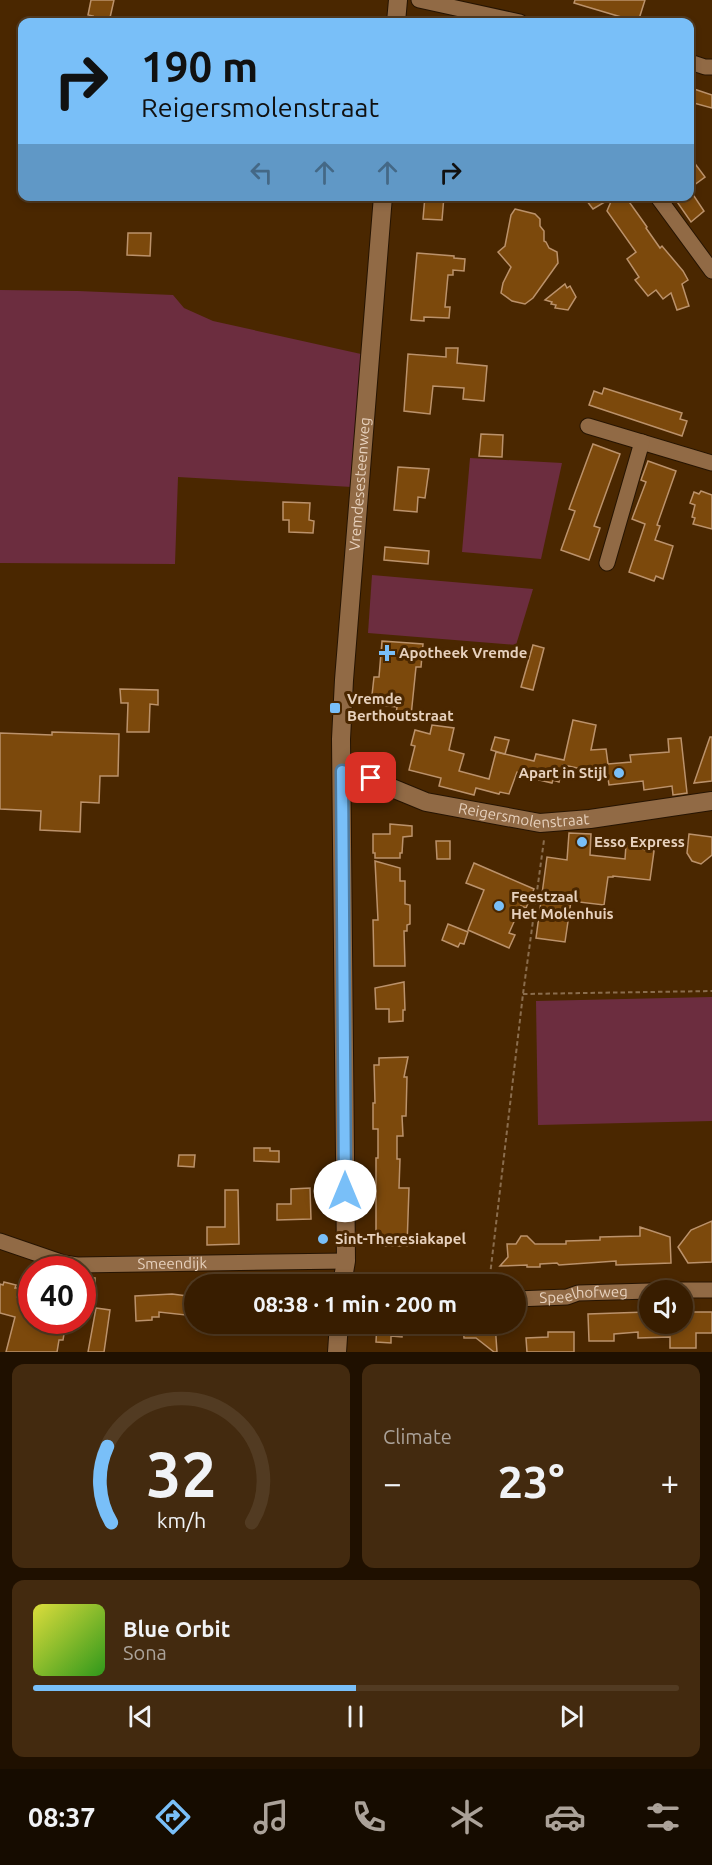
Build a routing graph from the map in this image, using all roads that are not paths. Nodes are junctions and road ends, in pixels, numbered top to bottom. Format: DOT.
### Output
graph roads {
  1 [pos="398,0"];
  2 [pos="419,0"];
  3 [pos="396,18"];
  4 [pos="502,18"];
  5 [pos="694,63"];
  6 [pos="712,67"];
  7 [pos="383,201"];
  8 [pos="661,201"];
  9 [pos="712,272"];
  10 [pos="588,426"];
  11 [pos="642,442"];
  12 [pos="712,463"];
  13 [pos="607,563"];
  14 [pos="342,771"];
  15 [pos="712,801"];
  16 [pos="0,1241"];
  17 [pos="346,1261"];
  18 [pos="344,1274"];
  19 [pos="693,1290"];
  20 [pos="712,1290"];
  21 [pos="639,1291"];
  22 [pos="526,1299"];
  23 [pos="338,1334"];
  24 [pos="337,1352"];
  1 -- 3 [label="street"];
  2 -- 4 [label="street"];
  5 -- 6 [label="street"];
  7 -- 14 [label="street, Vremdesesteenweg"];
  8 -- 9 [label="street"];
  10 -- 11 [label="street"];
  11 -- 12 [label="street"];
  11 -- 13 [label="street"];
  14 -- 15 [label="street, Reigersmolenstraat"];
  14 -- 17 [label="street, Vremdesesteenweg"];
  16 -- 17 [label="street, Smeendijk"];
  17 -- 18 [label="street, Vremdesesteenweg"];
  19 -- 20 [label="street"];
  21 -- 22 [label="street, Speelhofweg"];
  23 -- 24 [label="street"];
}
